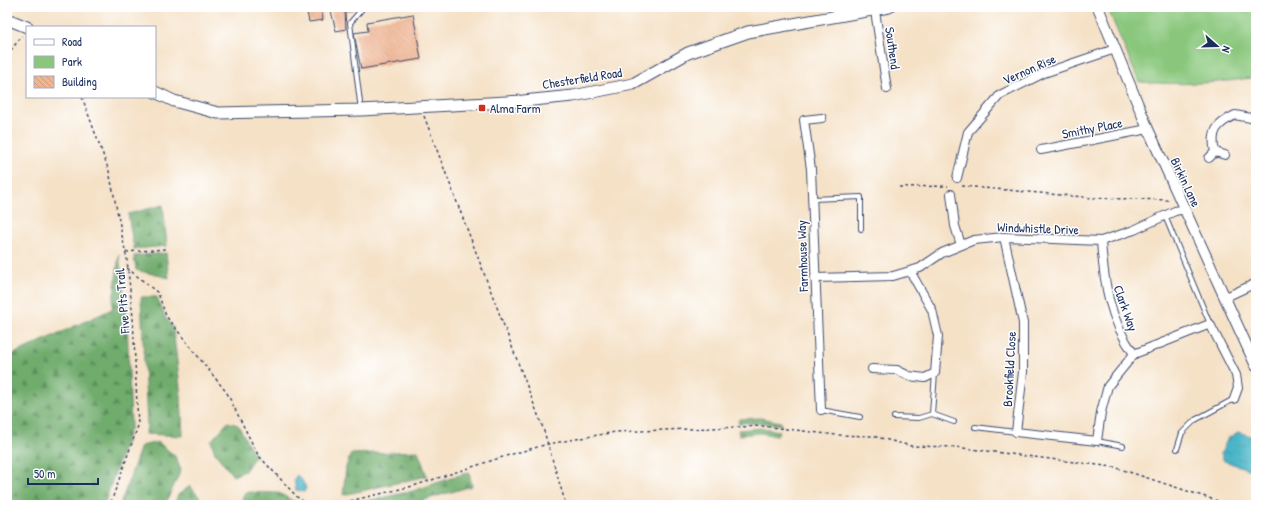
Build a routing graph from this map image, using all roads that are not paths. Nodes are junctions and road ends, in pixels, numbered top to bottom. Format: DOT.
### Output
graph roads {
  1 [pos="361,7"];
  2 [pos="889,7"];
  3 [pos="1098,7"];
  4 [pos="875,11"];
  5 [pos="7,19"];
  6 [pos="25,31"];
  7 [pos="1115,49"];
  8 [pos="887,89"];
  9 [pos="156,92"];
  10 [pos="361,110"];
  11 [pos="822,118"];
  12 [pos="1256,119"];
  13 [pos="1148,129"];
  14 [pos="1041,150"];
  15 [pos="1225,155"];
  16 [pos="957,182"];
  17 [pos="951,194"];
  18 [pos="812,199"];
  19 [pos="1184,209"];
  20 [pos="1165,216"];
  21 [pos="861,229"];
  22 [pos="1004,237"];
  23 [pos="1101,241"];
  24 [pos="961,245"];
  25 [pos="910,271"];
  26 [pos="815,278"];
  27 [pos="1256,283"];
  28 [pos="1226,297"];
  29 [pos="1210,324"];
  30 [pos="1134,354"];
  31 [pos="1256,366"];
  32 [pos="872,369"];
  33 [pos="935,373"];
  34 [pos="1234,399"];
  35 [pos="821,410"];
  36 [pos="932,414"];
  37 [pos="860,416"];
  38 [pos="894,417"];
  39 [pos="954,422"];
  40 [pos="975,427"];
  41 [pos="1016,432"];
  42 [pos="1097,441"];
  43 [pos="1122,446"];
  44 [pos="1177,449"];
  1 -- 10 [label="lane"];
  2 -- 4 [label="main road, Chesterfield Road"];
  3 -- 7 [label="street, Birkin Lane"];
  4 -- 8 [label="street, Southend"];
  4 -- 10 [label="main road, Chesterfield Road"];
  5 -- 6 [label="main road"];
  7 -- 13 [label="street, Birkin Lane"];
  7 -- 16 [label="street, Vernon Rise"];
  9 -- 10 [label="main road, Chesterfield Road"];
  11 -- 18 [label="street, Farmhouse Way"];
  12 -- 15 [label="street"];
  13 -- 14 [label="street, Smithy Place"];
  13 -- 19 [label="street, Birkin Lane"];
  17 -- 24 [label="street"];
  18 -- 21 [label="lane"];
  18 -- 26 [label="street, Farmhouse Way"];
  19 -- 20 [label="street, Windwhistle Drive"];
  19 -- 28 [label="street, Birkin Lane"];
  20 -- 23 [label="street, Windwhistle Drive"];
  20 -- 29 [label="lane"];
  22 -- 23 [label="street, Windwhistle Drive"];
  22 -- 24 [label="street, Windwhistle Drive"];
  22 -- 41 [label="street, Brookfield Close"];
  23 -- 30 [label="street, Clark Way"];
  24 -- 25 [label="street, Windwhistle Drive"];
  25 -- 26 [label="street, Windwhistle Drive"];
  25 -- 33 [label="street"];
  26 -- 35 [label="street, Farmhouse Way"];
  27 -- 28 [label="street"];
  28 -- 31 [label="street, Birkin Lane"];
  29 -- 30 [label="street"];
  29 -- 34 [label="street"];
  30 -- 42 [label="street"];
  32 -- 33 [label="street"];
  33 -- 36 [label="lane"];
  34 -- 44 [label="lane"];
  35 -- 37 [label="lane"];
  36 -- 38 [label="lane"];
  36 -- 39 [label="lane"];
  40 -- 41 [label="lane"];
  41 -- 42 [label="street"];
  42 -- 43 [label="lane"];
}
